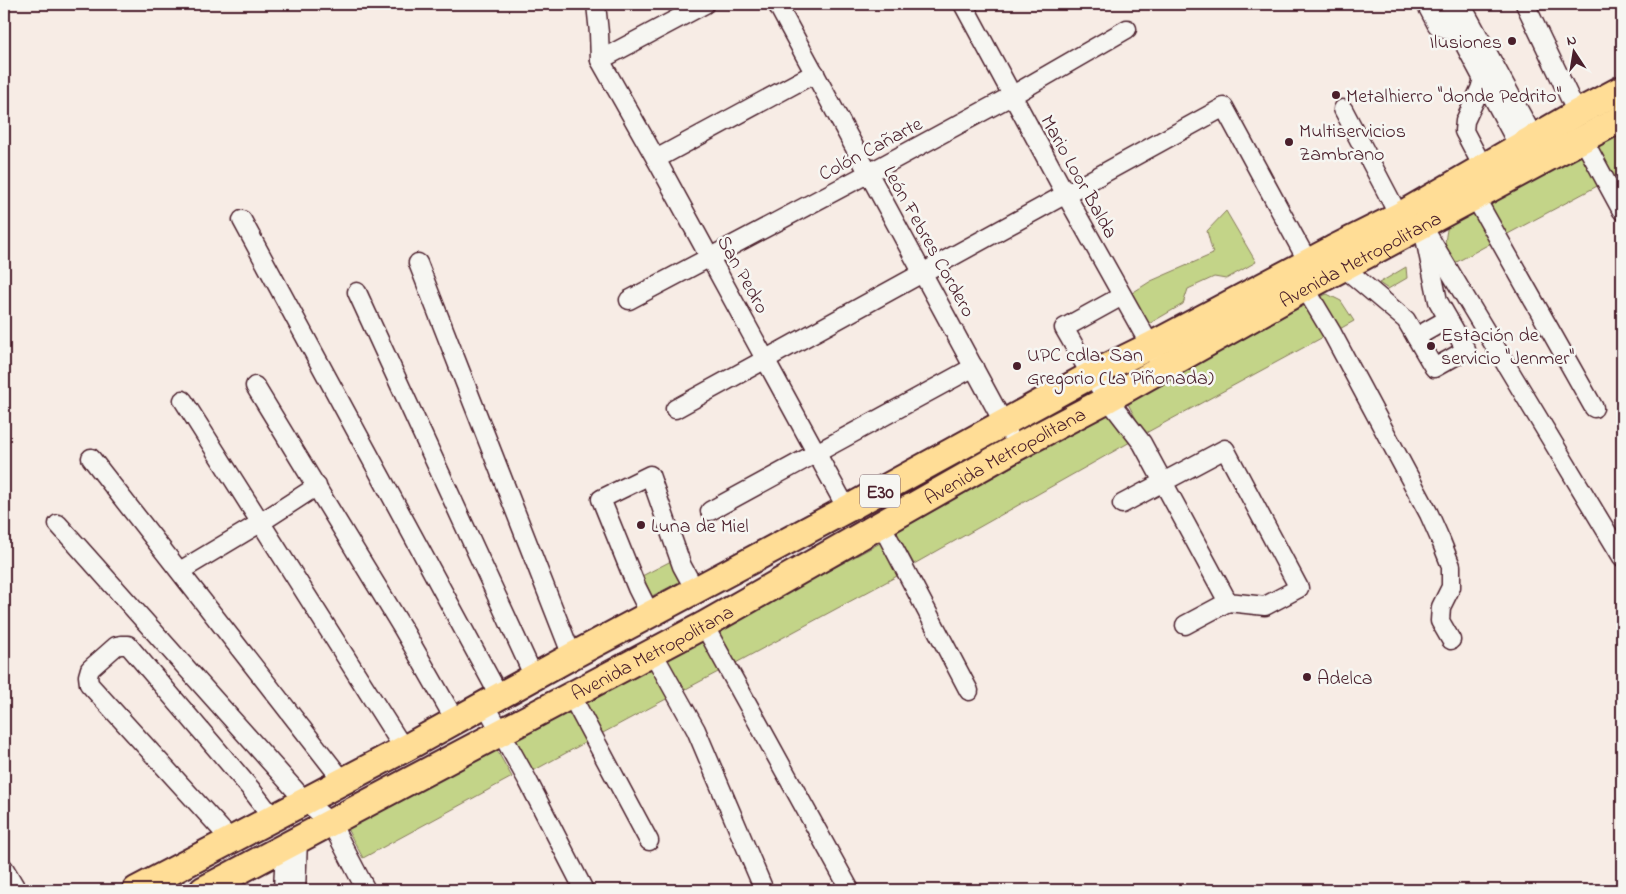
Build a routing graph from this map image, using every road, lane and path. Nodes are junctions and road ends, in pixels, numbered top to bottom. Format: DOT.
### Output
graph roads {
  1 [pos="596,4"];
  2 [pos="705,4"];
  3 [pos="777,4"];
  4 [pos="963,4"];
  5 [pos="1426,4"];
  6 [pos="1443,4"];
  7 [pos="1461,4"];
  8 [pos="1525,4"];
  9 [pos="1127,29"];
  10 [pos="1459,34"];
  11 [pos="600,60"];
  12 [pos="815,73"];
  13 [pos="1482,79"];
  14 [pos="1622,89"];
  15 [pos="1013,95"];
  16 [pos="1343,109"];
  17 [pos="1577,113"];
  18 [pos="1622,118"];
  19 [pos="1583,139"];
  20 [pos="1528,151"];
  21 [pos="656,159"];
  22 [pos="1483,166"];
  23 [pos="869,173"];
  24 [pos="1066,195"];
  25 [pos="1475,197"];
  26 [pos="1622,211"];
  27 [pos="1411,216"];
  28 [pos="242,220"];
  29 [pos="710,257"];
  30 [pos="1338,258"];
  31 [pos="418,263"];
  32 [pos="923,272"];
  33 [pos="1310,286"];
  34 [pos="357,292"];
  35 [pos="1122,296"];
  36 [pos="629,300"];
  37 [pos="1448,319"];
  38 [pos="1416,337"];
  39 [pos="1156,357"];
  40 [pos="766,358"];
  41 [pos="974,367"];
  42 [pos="1091,375"];
  43 [pos="255,386"];
  44 [pos="1108,399"];
  45 [pos="183,400"];
  46 [pos="675,408"];
  47 [pos="1594,408"];
  48 [pos="1003,423"];
  49 [pos="1017,447"];
  50 [pos="817,453"];
  51 [pos="91,458"];
  52 [pos="1163,483"];
  53 [pos="316,486"];
  54 [pos="1122,504"];
  55 [pos="847,509"];
  56 [pos="710,511"];
  57 [pos="260,523"];
  58 [pos="58,524"];
  59 [pos="881,524"];
  60 [pos="1622,557"];
  61 [pos="180,571"];
  62 [pos="695,590"];
  63 [pos="1228,602"];
  64 [pos="650,614"];
  65 [pos="704,625"];
  66 [pos="1185,625"];
  67 [pos="1451,640"];
  68 [pos="653,652"];
  69 [pos="572,656"];
  70 [pos="534,677"];
  71 [pos="969,691"];
  72 [pos="572,695"];
  73 [pos="493,700"];
  74 [pos="456,720"];
  75 [pos="502,733"];
  76 [pos="404,749"];
  77 [pos="343,781"];
  78 [pos="305,801"];
  79 [pos="273,818"];
  80 [pos="331,823"];
  81 [pos="231,840"];
  82 [pos="649,841"];
  83 [pos="291,844"];
  84 [pos="4,868"];
  85 [pos="582,889"];
  86 [pos="17,890"];
  87 [pos="136,890"];
  88 [pos="203,890"];
  89 [pos="283,890"];
  90 [pos="296,890"];
  91 [pos="366,890"];
  92 [pos="764,890"];
  93 [pos="850,890"];
  1 -- 11 [label="street"];
  2 -- 11 [label="street"];
  3 -- 12 [label="street, León Febres Cordero"];
  4 -- 15 [label="street, Mario Loor Balda"];
  5 -- 10 [label="street"];
  6 -- 10 [label="street"];
  7 -- 20 [label="street"];
  8 -- 17 [label="street"];
  9 -- 15 [label="street, Colón Cañarte"];
  10 -- 13 [label="street"];
  11 -- 21 [label="street, San Pedro"];
  12 -- 21 [label="street"];
  12 -- 23 [label="street, León Febres Cordero"];
  13 -- 20 [label="street"];
  13 -- 22 [label="street"];
  14 -- 17 [label="highway, E30"];
  15 -- 23 [label="street, Colón Cañarte"];
  15 -- 24 [label="street, Mario Loor Balda"];
  16 -- 27 [label="street"];
  17 -- 20 [label="highway, E30"];
  18 -- 19 [label="highway, Avenida Metropolitana / E30"];
  19 -- 20 [label="highway, Avenida Metropolitana / E30"];
  19 -- 26 [label="street"];
  20 -- 22 [label="highway, E30"];
  20 -- 25 [label="highway, Avenida Metropolitana / E30"];
  21 -- 29 [label="street, San Pedro"];
  22 -- 27 [label="highway, E30"];
  23 -- 29 [label="street, Colón Cañarte"];
  23 -- 32 [label="street, León Febres Cordero"];
  24 -- 32 [label="street"];
  24 -- 33 [label="street"];
  24 -- 35 [label="street, Mario Loor Balda"];
  25 -- 27 [label="highway, Avenida Metropolitana / E30"];
  25 -- 47 [label="street"];
  27 -- 30 [label="highway, E30"];
  27 -- 37 [label="street"];
  27 -- 60 [label="street"];
  28 -- 73 [label="street"];
  29 -- 36 [label="street, Colón Cañarte"];
  29 -- 40 [label="street, San Pedro"];
  30 -- 33 [label="highway, E30"];
  30 -- 38 [label="street"];
  31 -- 69 [label="street"];
  32 -- 40 [label="street"];
  32 -- 41 [label="street, León Febres Cordero"];
  33 -- 39 [label="highway, E30"];
  33 -- 67 [label="street"];
  34 -- 70 [label="street"];
  35 -- 39 [label="street, Mario Loor Balda"];
  35 -- 42 [label="street"];
  37 -- 38 [label="street"];
  37 -- 38 [label="street"];
  39 -- 42 [label="highway, E30"];
  39 -- 44 [label="highway, Avenida Metropolitana / E30"];
  40 -- 46 [label="street"];
  40 -- 50 [label="street, San Pedro"];
  41 -- 48 [label="street, León Febres Cordero"];
  41 -- 50 [label="street"];
  42 -- 44 [label="street"];
  42 -- 48 [label="highway, E30"];
  43 -- 53 [label="street"];
  44 -- 49 [label="highway, Avenida Metropolitana / E30"];
  44 -- 52 [label="street"];
  45 -- 57 [label="street"];
  48 -- 49 [label="street, León Febres Cordero"];
  48 -- 55 [label="highway, E30"];
  49 -- 59 [label="highway, Avenida Metropolitana / E30"];
  50 -- 55 [label="street, San Pedro"];
  50 -- 56 [label="street"];
  51 -- 61 [label="street"];
  52 -- 54 [label="street"];
  52 -- 63 [label="street"];
  52 -- 63 [label="street"];
  53 -- 57 [label="street"];
  53 -- 74 [label="street"];
  55 -- 62 [label="highway, E30"];
  57 -- 61 [label="street"];
  57 -- 76 [label="street"];
  58 -- 78 [label="street"];
  59 -- 65 [label="highway, Avenida Metropolitana / E30"];
  59 -- 71 [label="street"];
  61 -- 77 [label="street"];
  62 -- 64 [label="highway, E30"];
  62 -- 64 [label="street"];
  63 -- 66 [label="street"];
  64 -- 69 [label="highway, E30"];
  65 -- 68 [label="highway, Avenida Metropolitana / E30"];
  65 -- 93 [label="street"];
  68 -- 72 [label="highway, Avenida Metropolitana / E30"];
  68 -- 92 [label="street"];
  69 -- 70 [label="highway, E30"];
  70 -- 73 [label="highway, E30"];
  72 -- 75 [label="highway, Avenida Metropolitana / E30"];
  72 -- 82 [label="street"];
  73 -- 74 [label="highway, E30"];
  73 -- 75 [label="street"];
  74 -- 76 [label="highway, E30"];
  75 -- 80 [label="highway, Avenida Metropolitana / E30"];
  75 -- 85 [label="street"];
  76 -- 77 [label="highway, E30"];
  77 -- 78 [label="highway, E30"];
  78 -- 79 [label="highway, E30"];
  78 -- 80 [label="street"];
  79 -- 81 [label="highway, E30"];
  79 -- 81 [label="street"];
  80 -- 83 [label="highway, Avenida Metropolitana / E30"];
  80 -- 91 [label="street"];
  81 -- 87 [label="highway, E30"];
  83 -- 88 [label="highway, Avenida Metropolitana / E30"];
  83 -- 89 [label="street"];
  83 -- 90 [label="street"];
  84 -- 86 [label="street"];
}
